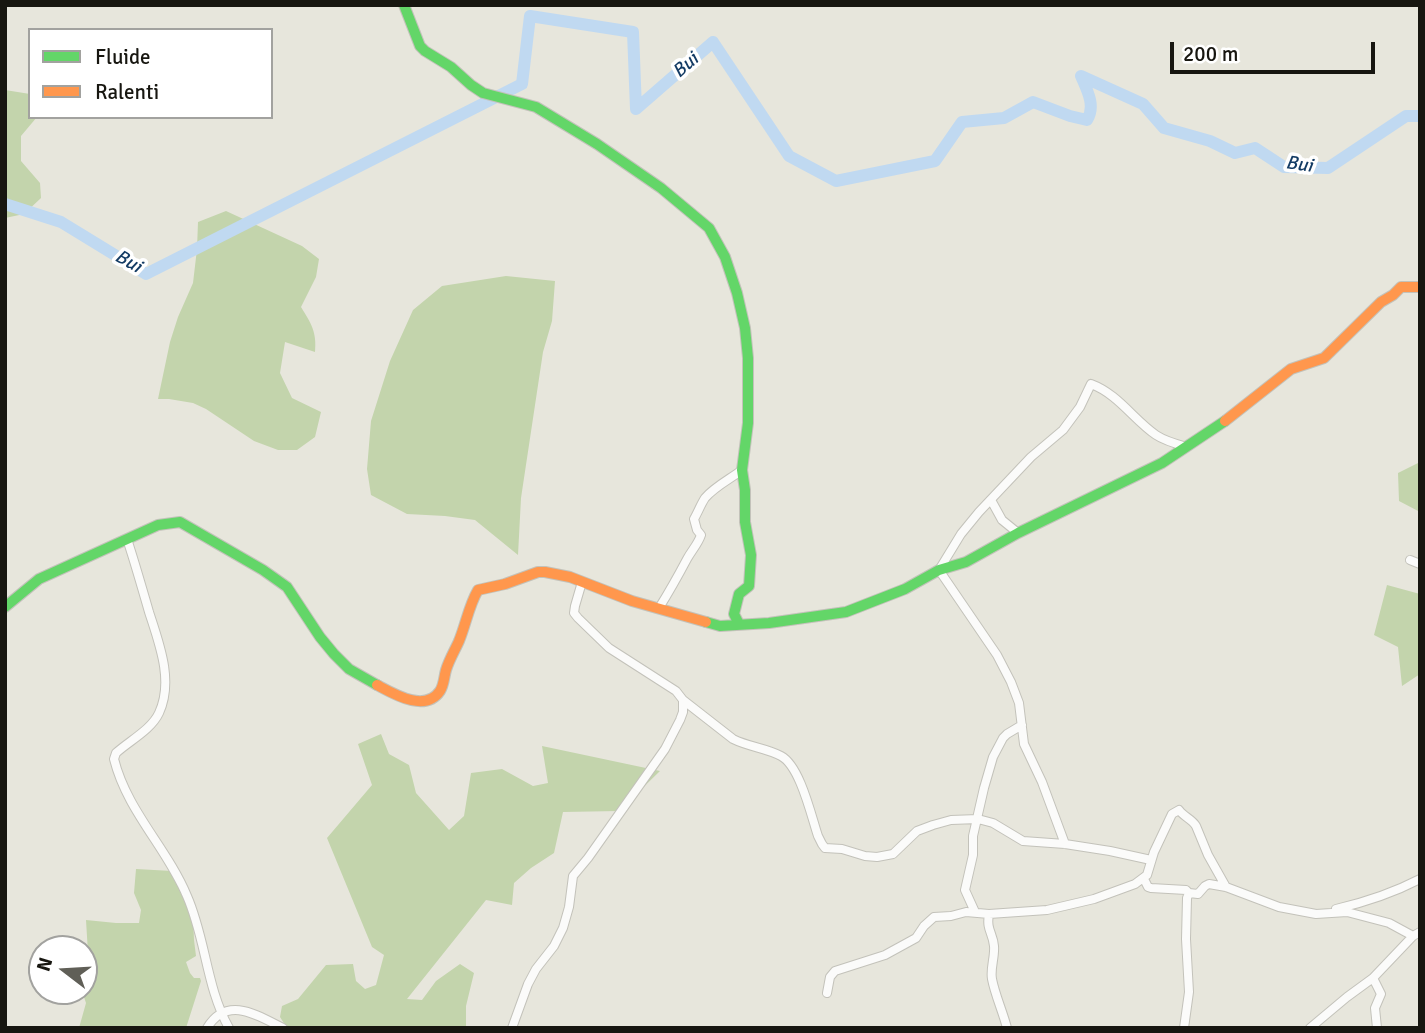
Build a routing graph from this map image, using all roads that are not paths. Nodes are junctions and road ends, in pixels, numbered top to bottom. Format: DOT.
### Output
graph roads {
  1 [pos="404,5"];
  2 [pos="1420,287"];
  3 [pos="1186,447"];
  4 [pos="742,470"];
  5 [pos="990,500"];
  6 [pos="1018,533"];
  7 [pos="127,539"];
  8 [pos="1410,560"];
  9 [pos="1420,564"];
  10 [pos="939,570"];
  11 [pos="582,582"];
  12 [pos="5,607"];
  13 [pos="659,608"];
  14 [pos="739,624"];
  15 [pos="683,700"];
  16 [pos="1022,726"];
  17 [pos="978,819"];
  18 [pos="1065,844"];
  19 [pos="1151,860"];
  20 [pos="1144,879"];
  21 [pos="1420,879"];
  22 [pos="1226,887"];
  23 [pos="1189,893"];
  24 [pos="975,912"];
  25 [pos="989,914"];
  26 [pos="1316,914"];
  27 [pos="1417,934"];
  28 [pos="1373,978"];
  29 [pos="827,993"];
  30 [pos="221,1013"];
  31 [pos="207,1028"];
  32 [pos="229,1028"];
  33 [pos="283,1028"];
  34 [pos="512,1028"];
  35 [pos="1007,1028"];
  36 [pos="1184,1028"];
  37 [pos="1310,1028"];
  38 [pos="1377,1028"];
  1 -- 4 [label="street"];
  2 -- 3 [label="street"];
  3 -- 5 [label="street"];
  3 -- 6 [label="street"];
  4 -- 13 [label="street"];
  4 -- 14 [label="street"];
  5 -- 6 [label="street"];
  5 -- 10 [label="street"];
  6 -- 10 [label="street"];
  7 -- 11 [label="street"];
  7 -- 12 [label="street"];
  7 -- 30 [label="street"];
  8 -- 9 [label="street"];
  10 -- 14 [label="street"];
  10 -- 16 [label="street"];
  11 -- 13 [label="street"];
  11 -- 15 [label="street"];
  13 -- 14 [label="street"];
  15 -- 17 [label="street"];
  15 -- 34 [label="street"];
  16 -- 17 [label="street"];
  16 -- 18 [label="street"];
  17 -- 18 [label="street"];
  17 -- 24 [label="street"];
  18 -- 19 [label="street"];
  19 -- 20 [label="street"];
  19 -- 22 [label="street"];
  20 -- 23 [label="street"];
  20 -- 25 [label="street"];
  21 -- 26 [label="street"];
  22 -- 23 [label="street"];
  22 -- 26 [label="street"];
  23 -- 36 [label="street"];
  24 -- 25 [label="street"];
  24 -- 29 [label="street"];
  25 -- 35 [label="street"];
  26 -- 27 [label="street"];
  27 -- 28 [label="street"];
  28 -- 37 [label="street"];
  28 -- 38 [label="street"];
  30 -- 31 [label="street"];
  30 -- 32 [label="street"];
  30 -- 33 [label="street"];
}
